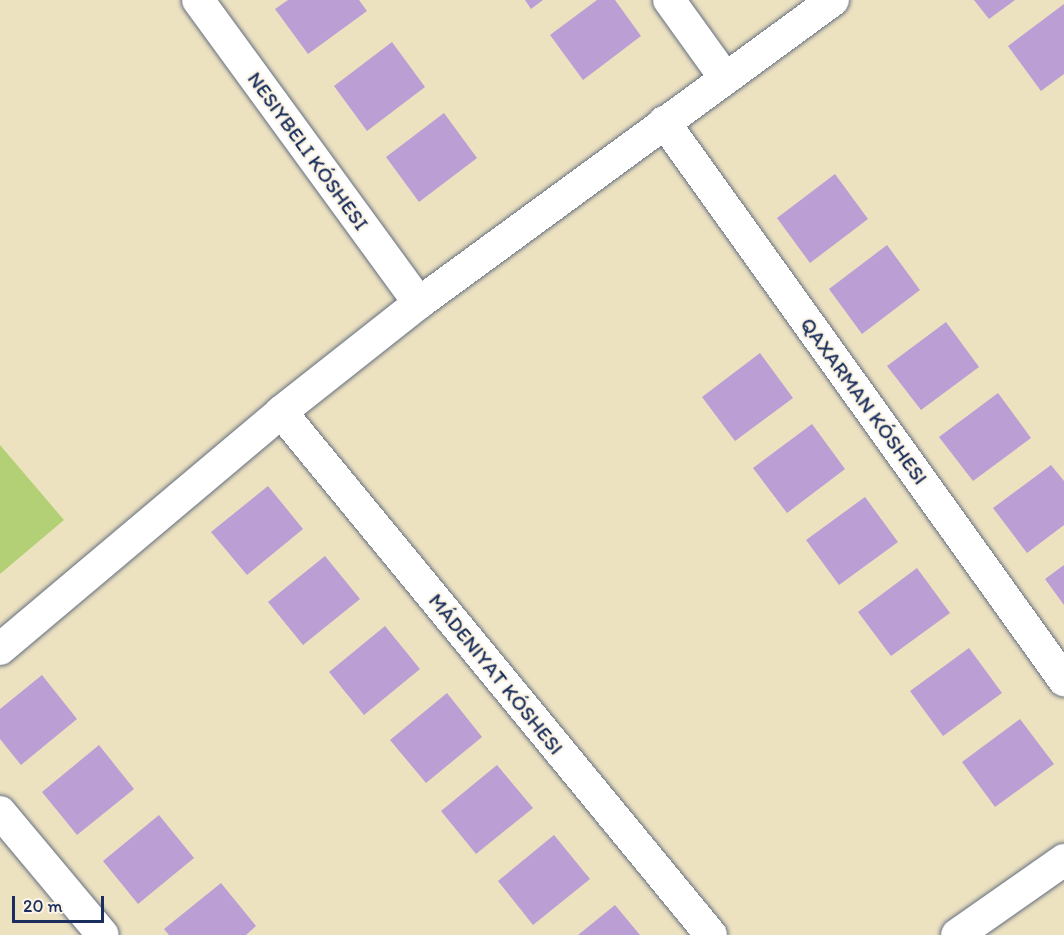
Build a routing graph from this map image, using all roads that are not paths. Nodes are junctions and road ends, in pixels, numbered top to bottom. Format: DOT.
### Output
graph roads {
  1 [pos="198,0"];
  2 [pos="669,0"];
  3 [pos="833,0"];
  4 [pos="725,78"];
  5 [pos="664,122"];
  6 [pos="419,303"];
  7 [pos="281,412"];
  8 [pos="0,649"];
  9 [pos="1064,680"];
  10 [pos="0,812"];
  11 [pos="1064,860"];
  12 [pos="103,935"];
  13 [pos="711,935"];
  14 [pos="957,935"];
  1 -- 6 [label="street, NESIYBELI KÓSHESI"];
  2 -- 4 [label="street"];
  3 -- 4 [label="street"];
  4 -- 5 [label="street"];
  5 -- 6 [label="street"];
  5 -- 9 [label="street, QAXARMAN KÓSHESI"];
  6 -- 7 [label="street"];
  7 -- 8 [label="street"];
  7 -- 13 [label="street, MÁDENIYAT KÓSHESI"];
  10 -- 12 [label="street"];
  11 -- 14 [label="street"];
}
